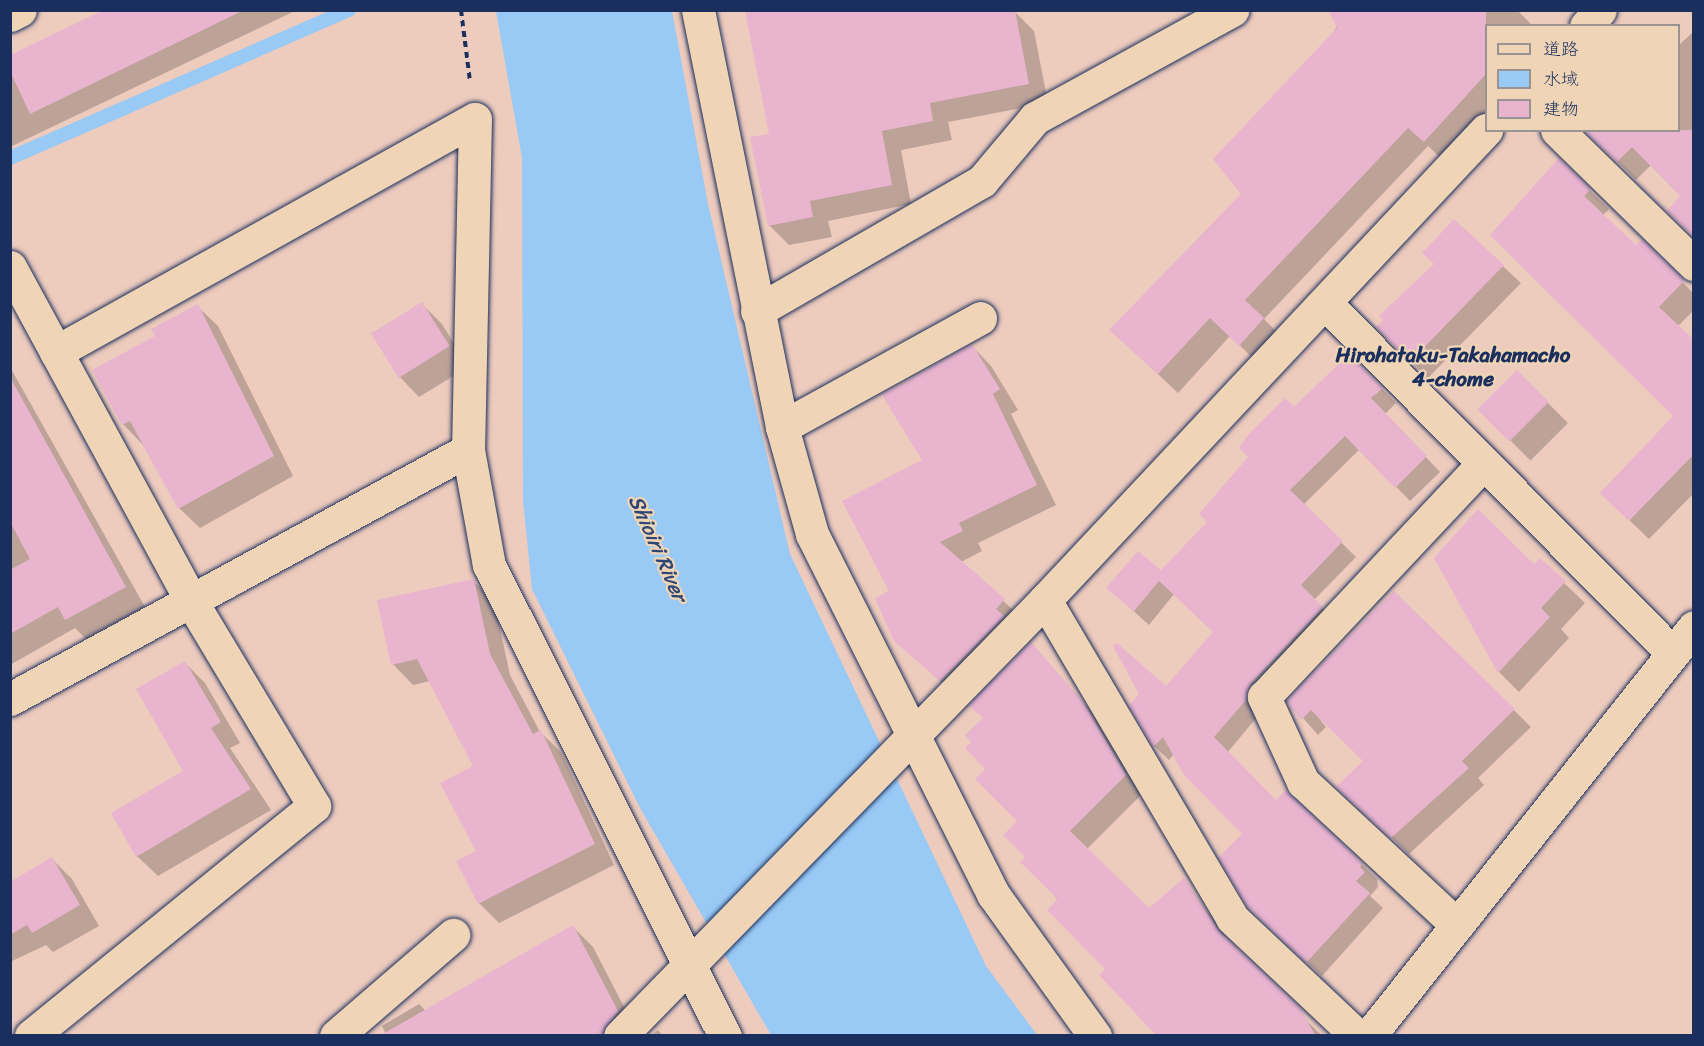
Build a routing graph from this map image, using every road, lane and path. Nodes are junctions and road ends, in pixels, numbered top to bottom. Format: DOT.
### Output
graph roads {
  1 [pos="20,10"];
  2 [pos="461,10"];
  3 [pos="698,10"];
  4 [pos="1232,10"];
  5 [pos="1600,10"];
  6 [pos="10,15"];
  7 [pos="1588,24"];
  8 [pos="475,118"];
  9 [pos="1485,131"];
  10 [pos="1559,132"];
  11 [pos="1694,264"];
  12 [pos="10,267"];
  13 [pos="1326,304"];
  14 [pos="757,311"];
  15 [pos="980,318"];
  16 [pos="56,352"];
  17 [pos="782,427"];
  18 [pos="468,450"];
  19 [pos="1483,464"];
  20 [pos="1045,600"];
  21 [pos="190,601"];
  22 [pos="1694,627"];
  23 [pos="1673,653"];
  24 [pos="10,699"];
  25 [pos="914,735"];
  26 [pos="1457,925"];
  27 [pos="453,934"];
  28 [pos="687,965"];
  29 [pos="31,1035"];
  30 [pos="336,1035"];
  31 [pos="620,1035"];
  32 [pos="724,1035"];
  33 [pos="1095,1035"];
  34 [pos="1357,1035"];
  35 [pos="1370,1035"];
  1 -- 6 [label="street"];
  2 -- 8 [label="path"];
  3 -- 14 [label="street"];
  4 -- 14 [label="street"];
  5 -- 7 [label="street"];
  8 -- 16 [label="street"];
  8 -- 18 [label="street"];
  9 -- 13 [label="street"];
  10 -- 11 [label="street"];
  12 -- 16 [label="street"];
  13 -- 19 [label="street"];
  13 -- 20 [label="street"];
  14 -- 17 [label="street"];
  15 -- 17 [label="street"];
  16 -- 21 [label="street"];
  17 -- 25 [label="street"];
  18 -- 21 [label="street"];
  18 -- 28 [label="street"];
  19 -- 23 [label="street"];
  19 -- 26 [label="street"];
  20 -- 25 [label="street"];
  20 -- 34 [label="street"];
  21 -- 24 [label="street"];
  21 -- 29 [label="street"];
  22 -- 23 [label="street"];
  23 -- 26 [label="street"];
  25 -- 28 [label="street"];
  25 -- 33 [label="street"];
  26 -- 35 [label="street"];
  27 -- 30 [label="street"];
  28 -- 31 [label="street"];
  28 -- 32 [label="street"];
}
